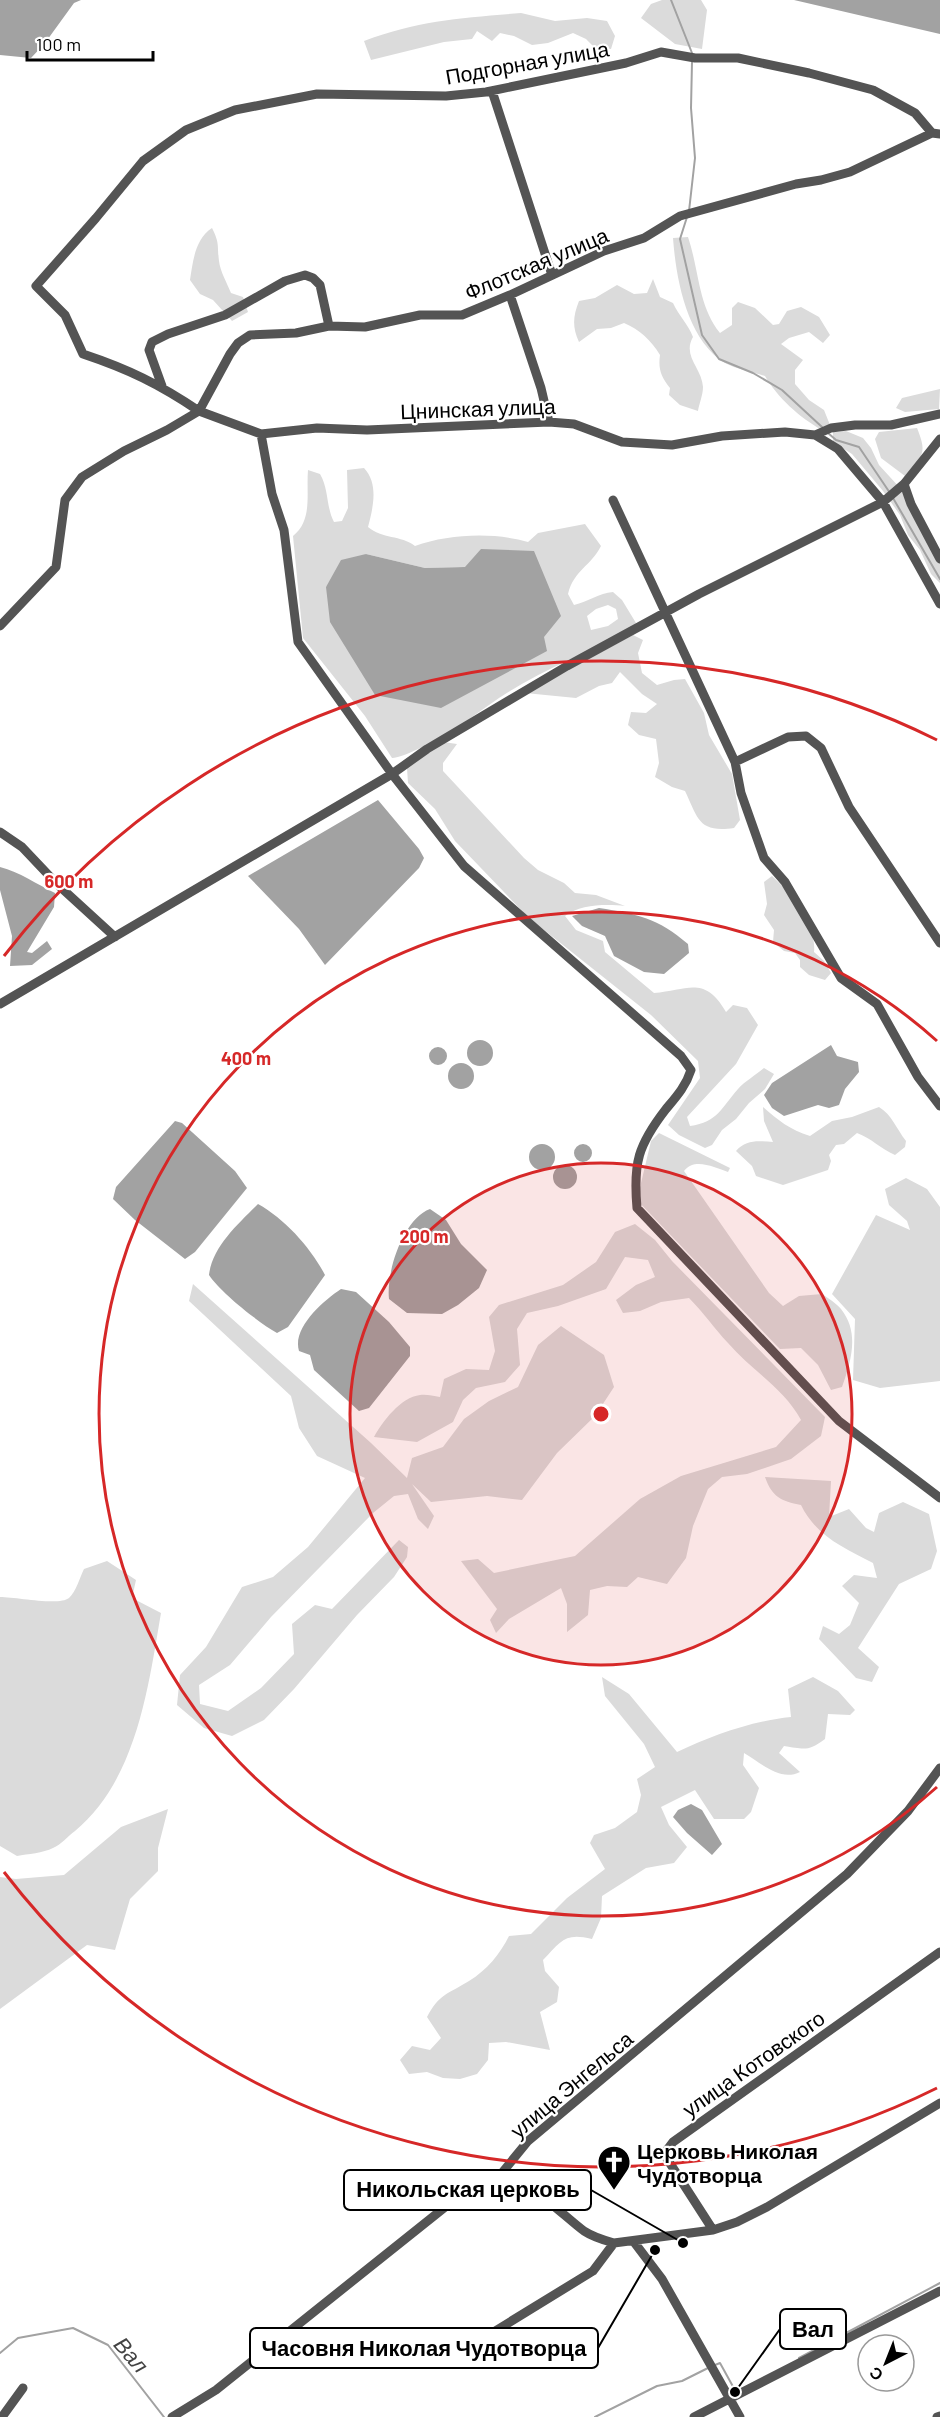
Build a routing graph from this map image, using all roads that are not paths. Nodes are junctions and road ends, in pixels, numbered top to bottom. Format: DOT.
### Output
graph roads {
  1 [pos="492,91"];
  2 [pos="936,134"];
  3 [pos="552,275"];
  4 [pos="510,295"];
  5 [pos="329,326"];
  6 [pos="162,386"];
  7 [pos="199,411"];
  8 [pos="940,414"];
  9 [pos="549,422"];
  10 [pos="261,434"];
  11 [pos="815,435"];
  12 [pos="940,439"];
  13 [pos="904,484"];
  14 [pos="889,497"];
  15 [pos="612,500"];
  16 [pos="940,559"];
  17 [pos="940,604"];
  18 [pos="666,614"];
  19 [pos="0,626"];
  20 [pos="735,762"];
  21 [pos="392,774"];
  22 [pos="0,832"];
  23 [pos="116,937"];
  24 [pos="940,943"];
  25 [pos="0,1004"];
  26 [pos="940,1106"];
  27 [pos="940,1498"];
  28 [pos="940,1768"];
  29 [pos="940,1952"];
  30 [pos="940,2103"];
  31 [pos="501,2174"];
  32 [pos="713,2230"];
  33 [pos="634,2242"];
  34 [pos="614,2243"];
  35 [pos="940,2290"];
  36 [pos="443,2364"];
  37 [pos="23,2388"];
  38 [pos="730,2398"];
  39 [pos="173,2416"];
  40 [pos="2,2417"];
  41 [pos="694,2417"];
  42 [pos="740,2417"];
  1 -- 2 [label="street, Подгорная улица"];
  1 -- 3 [label="street"];
  1 -- 6 [label="street, Подгорная улица"];
  2 -- 3 [label="street, Флотская улица"];
  3 -- 4 [label="street, Флотская улица"];
  4 -- 5 [label="street, Флотская улица"];
  4 -- 9 [label="street"];
  5 -- 6 [label="street"];
  5 -- 7 [label="street, Флотская улица"];
  6 -- 7 [label="street"];
  7 -- 10 [label="street"];
  7 -- 19 [label="street"];
  8 -- 11 [label="street, Цнинская улица"];
  9 -- 10 [label="street, Цнинская улица"];
  9 -- 11 [label="street, Цнинская улица"];
  10 -- 21 [label="street"];
  11 -- 14 [label="street"];
  12 -- 13 [label="street"];
  13 -- 14 [label="street"];
  13 -- 16 [label="street"];
  14 -- 17 [label="street"];
  14 -- 18 [label="street"];
  15 -- 18 [label="street"];
  18 -- 20 [label="street"];
  18 -- 21 [label="street"];
  20 -- 24 [label="street"];
  20 -- 26 [label="street"];
  21 -- 23 [label="street"];
  21 -- 27 [label="street"];
  22 -- 23 [label="street"];
  23 -- 25 [label="street"];
  28 -- 31 [label="street, улица Энгельса"];
  29 -- 32 [label="street, улица Котовского"];
  30 -- 32 [label="street"];
  31 -- 34 [label="street"];
  31 -- 39 [label="street, улица Энгельса"];
  32 -- 33 [label="street"];
  33 -- 34 [label="street"];
  33 -- 38 [label="street"];
  34 -- 36 [label="street"];
  35 -- 38 [label="street"];
  37 -- 40 [label="street"];
  38 -- 41 [label="street"];
  38 -- 42 [label="street"];
}
